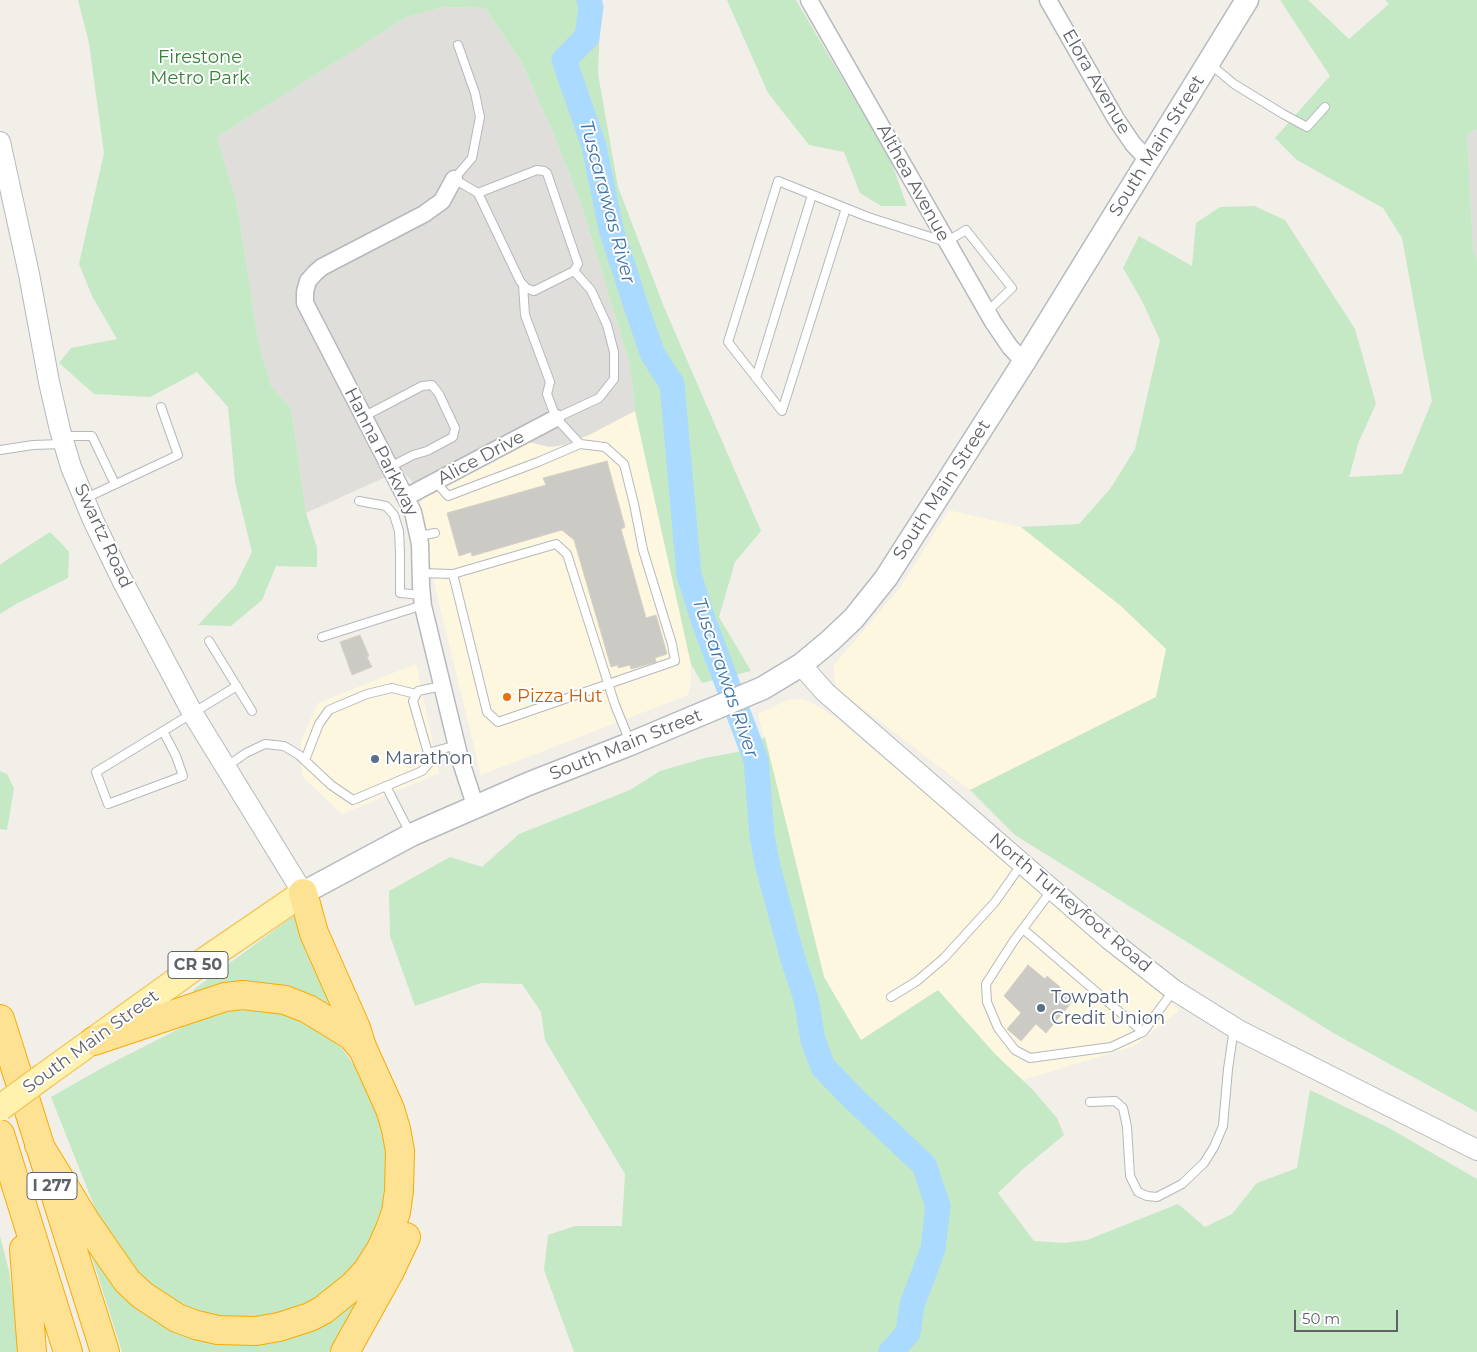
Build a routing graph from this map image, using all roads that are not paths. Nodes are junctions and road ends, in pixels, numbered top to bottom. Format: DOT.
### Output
graph roads {
  1 [pos="808,0"];
  2 [pos="1048,0"];
  3 [pos="1247,0"];
  4 [pos="458,45"];
  5 [pos="1208,63"];
  6 [pos="1325,107"];
  7 [pos="0,142"];
  8 [pos="1148,160"];
  9 [pos="454,179"];
  10 [pos="478,193"];
  11 [pos="812,195"];
  12 [pos="846,208"];
  13 [pos="946,242"];
  14 [pos="574,271"];
  15 [pos="523,285"];
  16 [pos="987,312"];
  17 [pos="1024,362"];
  18 [pos="756,378"];
  19 [pos="161,406"];
  20 [pos="363,417"];
  21 [pos="556,418"];
  22 [pos="63,440"];
  23 [pos="580,444"];
  24 [pos="0,450"];
  25 [pos="390,467"];
  26 [pos="435,481"];
  27 [pos="115,484"];
  28 [pos="84,499"];
  29 [pos="359,501"];
  30 [pos="408,502"];
  31 [pos="394,515"];
  32 [pos="421,573"];
  33 [pos="453,574"];
  34 [pos="422,600"];
  35 [pos="322,637"];
  36 [pos="209,641"];
  37 [pos="801,665"];
  38 [pos="608,684"];
  39 [pos="237,686"];
  40 [pos="442,686"];
  41 [pos="416,694"];
  42 [pos="252,711"];
  43 [pos="193,714"];
  44 [pos="163,731"];
  45 [pos="457,744"];
  46 [pos="630,744"];
  47 [pos="428,753"];
  48 [pos="305,760"];
  49 [pos="226,767"];
  50 [pos="386,786"];
  51 [pos="476,808"];
  52 [pos="411,835"];
  53 [pos="1022,863"];
  54 [pos="1052,889"];
  55 [pos="303,893"];
  56 [pos="1023,929"];
  57 [pos="1174,990"];
  58 [pos="891,997"];
  59 [pos="0,1019"];
  60 [pos="1234,1027"];
  61 [pos="1143,1032"];
  62 [pos="94,1041"];
  63 [pos="362,1047"];
  64 [pos="1090,1102"];
  65 [pos="0,1108"];
  66 [pos="0,1134"];
  67 [pos="39,1145"];
  68 [pos="1477,1150"];
  69 [pos="20,1198"];
  70 [pos="32,1352"];
  71 [pos="68,1352"];
  72 [pos="105,1352"];
  73 [pos="344,1352"];
  1 -- 13 [label="street, Althea Avenue"];
  2 -- 8 [label="street, Elora Avenue"];
  3 -- 5 [label="main road, South Main Street"];
  4 -- 9 [label="lane"];
  5 -- 6 [label="lane"];
  5 -- 8 [label="main road, South Main Street"];
  7 -- 22 [label="street, Swartz Road"];
  8 -- 17 [label="main road, South Main Street"];
  9 -- 10 [label="lane"];
  9 -- 20 [label="street, Hanna Parkway"];
  10 -- 14 [label="lane"];
  10 -- 15 [label="lane"];
  11 -- 12 [label="lane"];
  11 -- 18 [label="lane"];
  11 -- 18 [label="lane"];
  12 -- 13 [label="lane"];
  12 -- 18 [label="lane"];
  13 -- 16 [label="street, Althea Avenue"];
  13 -- 16 [label="lane"];
  14 -- 15 [label="lane"];
  14 -- 21 [label="lane"];
  15 -- 21 [label="lane"];
  16 -- 17 [label="street, Althea Avenue"];
  17 -- 37 [label="main road, South Main Street"];
  19 -- 27 [label="lane"];
  20 -- 25 [label="street, Hanna Parkway"];
  20 -- 25 [label="lane"];
  21 -- 23 [label="lane"];
  21 -- 26 [label="street, Alice Drive"];
  22 -- 24 [label="lane"];
  22 -- 27 [label="lane"];
  22 -- 28 [label="street, Swartz Road"];
  23 -- 26 [label="lane"];
  23 -- 38 [label="lane"];
  25 -- 30 [label="street, Hanna Parkway"];
  26 -- 30 [label="street, Alice Drive"];
  27 -- 28 [label="lane"];
  28 -- 43 [label="street, Swartz Road"];
  29 -- 31 [label="lane"];
  30 -- 31 [label="lane"];
  30 -- 32 [label="street, Hanna Parkway"];
  31 -- 34 [label="lane"];
  32 -- 33 [label="lane"];
  32 -- 34 [label="street, Hanna Parkway"];
  33 -- 38 [label="lane"];
  33 -- 38 [label="lane"];
  34 -- 35 [label="lane"];
  34 -- 40 [label="street, Hanna Parkway"];
  36 -- 39 [label="lane"];
  37 -- 46 [label="main road, South Main Street"];
  37 -- 53 [label="street, North Turkeyfoot Road"];
  38 -- 46 [label="lane"];
  39 -- 42 [label="lane"];
  39 -- 43 [label="lane"];
  40 -- 41 [label="lane"];
  40 -- 45 [label="street, Hanna Parkway"];
  41 -- 47 [label="lane"];
  41 -- 48 [label="lane"];
  43 -- 44 [label="lane"];
  43 -- 49 [label="street, Swartz Road"];
  44 -- 44 [label="lane"];
  45 -- 47 [label="lane"];
  45 -- 51 [label="street, Hanna Parkway"];
  46 -- 51 [label="main road, South Main Street"];
  47 -- 50 [label="lane"];
  48 -- 49 [label="lane"];
  48 -- 50 [label="lane"];
  49 -- 55 [label="street, Swartz Road"];
  50 -- 52 [label="lane"];
  51 -- 52 [label="main road, South Main Street"];
  52 -- 55 [label="main road, South Main Street"];
  53 -- 54 [label="street, North Turkeyfoot Road"];
  53 -- 58 [label="lane"];
  54 -- 56 [label="lane"];
  54 -- 57 [label="street, North Turkeyfoot Road"];
  55 -- 62 [label="main road, South Main Street / CR 50"];
  55 -- 63 [label="highway"];
  55 -- 73 [label="highway"];
  56 -- 61 [label="lane"];
  56 -- 61 [label="lane"];
  57 -- 60 [label="street, North Turkeyfoot Road"];
  57 -- 61 [label="lane"];
  59 -- 67 [label="highway, I 277"];
  60 -- 64 [label="lane"];
  60 -- 68 [label="street, North Turkeyfoot Road"];
  62 -- 63 [label="highway"];
  62 -- 65 [label="main road, South Main Street / CR 50, bridge"];
  63 -- 67 [label="highway"];
  66 -- 69 [label="highway, I 277"];
  67 -- 72 [label="highway, I 277"];
  69 -- 70 [label="highway"];
  69 -- 71 [label="highway, I 277"];
}
